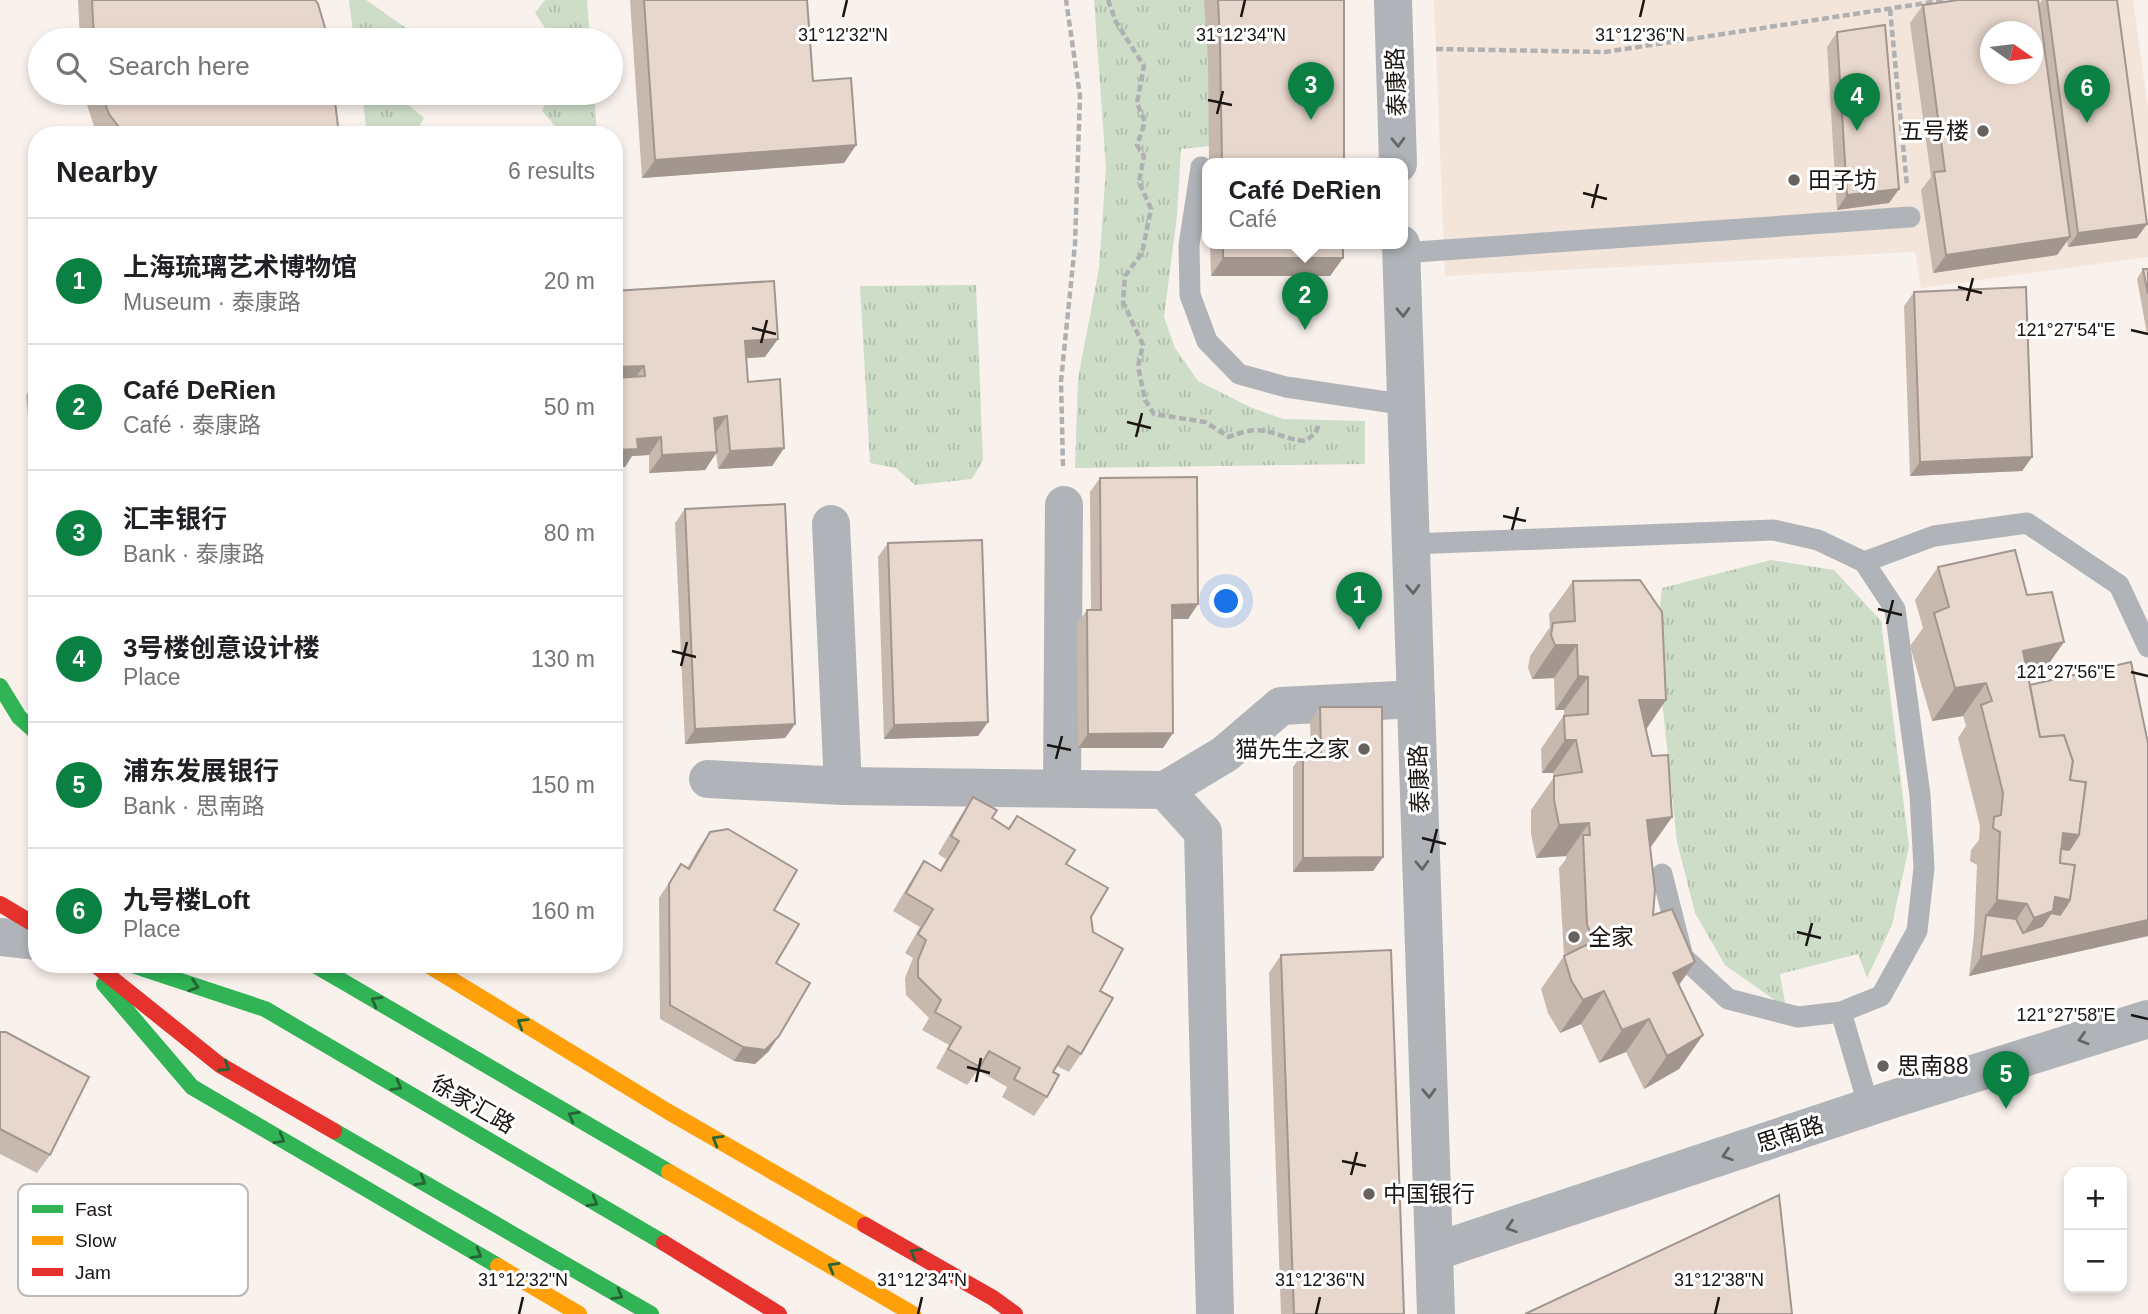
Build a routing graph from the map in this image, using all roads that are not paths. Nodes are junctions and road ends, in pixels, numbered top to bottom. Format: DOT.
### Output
graph roads {
  1 [pos="1393,0"];
  2 [pos="1398,158"];
  3 [pos="1200,167"];
  4 [pos="1910,217"];
  5 [pos="1401,249"];
  6 [pos="1408,249"];
  7 [pos="1407,405"];
  8 [pos="1065,505"];
  9 [pos="831,523"];
  10 [pos="1411,544"];
  11 [pos="1864,562"];
  12 [pos="2148,648"];
  13 [pos="0,686"];
  14 [pos="1416,699"];
  15 [pos="28,725"];
  16 [pos="708,779"];
  17 [pos="843,786"];
  18 [pos="1062,787"];
  19 [pos="1165,790"];
  20 [pos="1662,874"];
  21 [pos="0,904"];
  22 [pos="28,921"];
  23 [pos="0,937"];
  24 [pos="28,940"];
  25 [pos="94,973"];
  26 [pos="105,973"];
  27 [pos="156,973"];
  28 [pos="328,973"];
  29 [pos="441,973"];
  30 [pos="1841,1012"];
  31 [pos="2148,1019"];
  32 [pos="1869,1107"];
  33 [pos="1434,1252"];
  34 [pos="579,1314"];
  35 [pos="651,1314"];
  36 [pos="779,1314"];
  37 [pos="913,1314"];
  38 [pos="1015,1314"];
  39 [pos="1215,1314"];
  40 [pos="1436,1314"];
  1 -- 2 [label="street, 泰康路, one-way"];
  3 -- 7 [label="lane"];
  4 -- 6 [label="lane"];
  5 -- 7 [label="street, 泰康路, one-way"];
  7 -- 10 [label="street, 泰康路"];
  8 -- 18 [label="street"];
  9 -- 17 [label="street"];
  10 -- 11 [label="lane"];
  10 -- 14 [label="street, 泰康路, one-way"];
  11 -- 12 [label="lane"];
  11 -- 30 [label="lane"];
  13 -- 15 [label="main road"];
  14 -- 19 [label="street"];
  14 -- 33 [label="street, 泰康路, one-way"];
  16 -- 17 [label="street"];
  17 -- 18 [label="street"];
  18 -- 19 [label="street"];
  19 -- 39 [label="street"];
  20 -- 30 [label="lane"];
  21 -- 22 [label="main road"];
  23 -- 24 [label="street"];
  25 -- 34 [label="main road, one-way"];
  26 -- 35 [label="main road, one-way"];
  27 -- 36 [label="main road, 徐家汇路, one-way"];
  37 -- 28 [label="main road, 徐家汇路, one-way"];
  38 -- 29 [label="main road, one-way"];
  30 -- 32 [label="lane"];
  31 -- 32 [label="street, 思南路, one-way"];
  32 -- 33 [label="street, 思南路, one-way"];
  33 -- 40 [label="street, 泰康路"];
}
